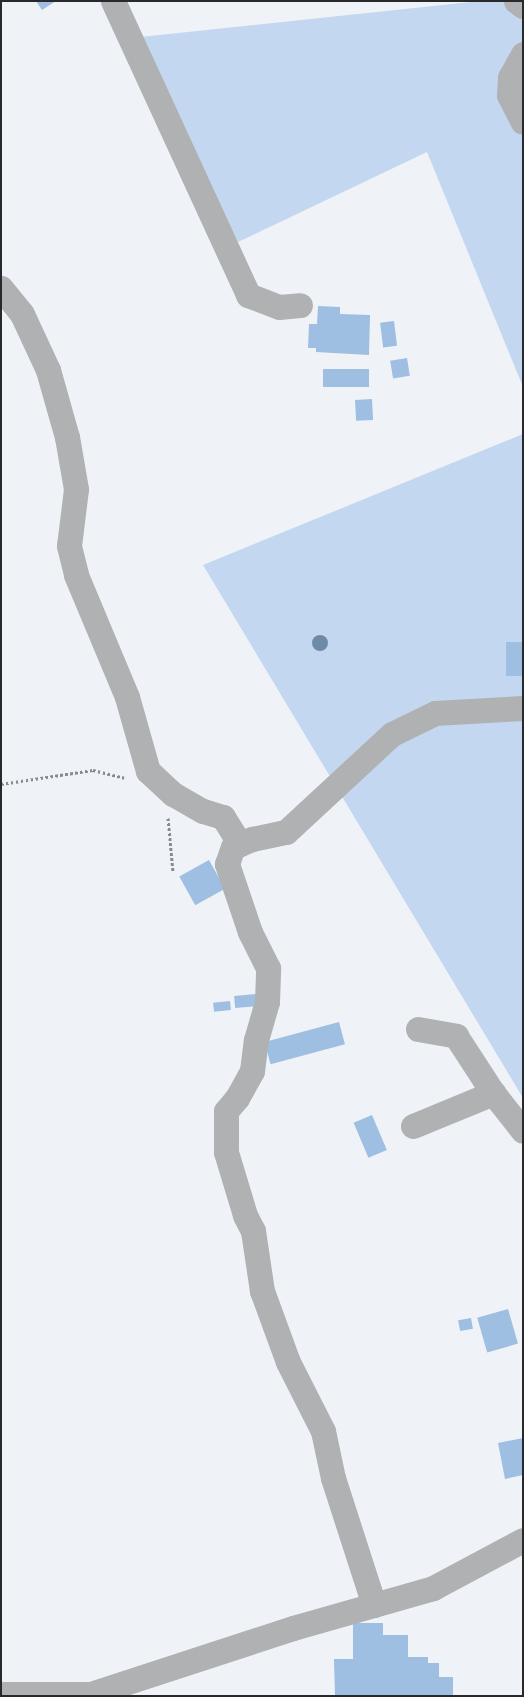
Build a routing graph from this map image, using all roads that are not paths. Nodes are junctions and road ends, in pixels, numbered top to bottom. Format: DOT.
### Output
graph roads {
  1 [pos="112,1"];
  2 [pos="516,1"];
  3 [pos="523,6"];
  4 [pos="523,54"];
  5 [pos="523,122"];
  6 [pos="1,288"];
  7 [pos="300,306"];
  8 [pos="523,708"];
  9 [pos="240,844"];
  10 [pos="418,1029"];
  11 [pos="493,1093"];
  12 [pos="413,1126"];
  13 [pos="523,1131"];
  14 [pos="523,1540"];
  15 [pos="374,1605"];
  16 [pos="1,1694"];
  1 -- 7 [label="street"];
  2 -- 3 [label="street"];
  4 -- 5 [label="street"];
  6 -- 9 [label="street"];
  8 -- 9 [label="street"];
  9 -- 15 [label="street"];
  10 -- 11 [label="street"];
  11 -- 12 [label="street"];
  11 -- 13 [label="street"];
  14 -- 15 [label="street"];
  15 -- 16 [label="street"];
}
